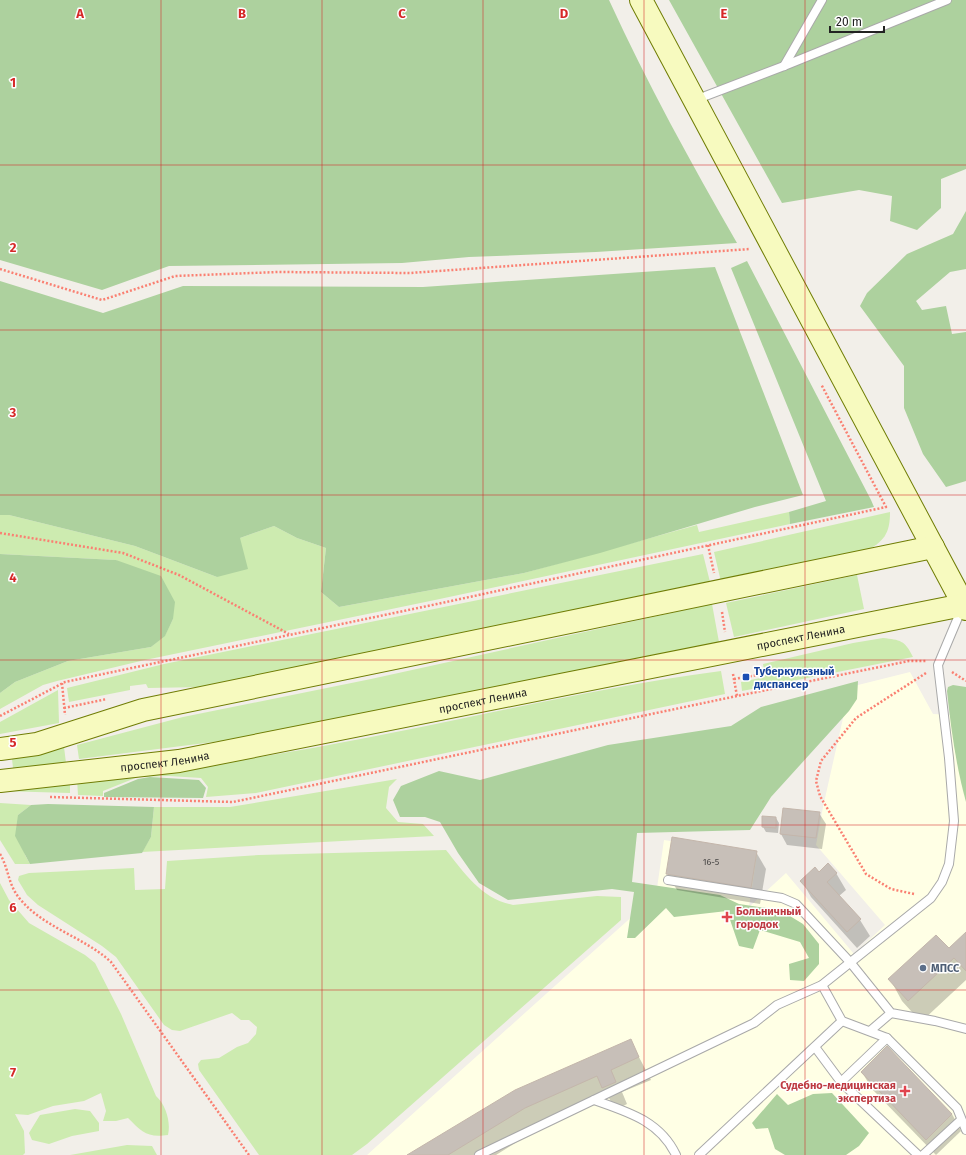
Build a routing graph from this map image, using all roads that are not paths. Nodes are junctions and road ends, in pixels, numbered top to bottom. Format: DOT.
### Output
graph roads {
  1 [pos="641,0"];
  2 [pos="822,0"];
  3 [pos="947,0"];
  4 [pos="784,66"];
  5 [pos="694,100"];
  6 [pos="933,547"];
  7 [pos="965,607"];
  8 [pos="0,749"];
  9 [pos="0,781"];
  10 [pos="668,880"];
  11 [pos="850,962"];
  12 [pos="822,985"];
  13 [pos="892,1013"];
  14 [pos="842,1021"];
  15 [pos="966,1029"];
  16 [pos="870,1031"];
  17 [pos="887,1038"];
  18 [pos="815,1047"];
  19 [pos="841,1082"];
  20 [pos="594,1100"];
  21 [pos="961,1120"];
  22 [pos="966,1130"];
  23 [pos="479,1155"];
  24 [pos="676,1155"];
  25 [pos="699,1155"];
  26 [pos="918,1155"];
  27 [pos="923,1155"];
  1 -- 5 [label="street"];
  2 -- 4 [label="lane"];
  3 -- 4 [label="lane"];
  4 -- 5 [label="lane"];
  5 -- 6 [label="street"];
  6 -- 7 [label="street"];
  6 -- 8 [label="street"];
  7 -- 9 [label="street, проспект Ленина"];
  7 -- 11 [label="lane"];
  10 -- 11 [label="lane"];
  11 -- 12 [label="lane"];
  11 -- 13 [label="lane"];
  12 -- 14 [label="lane"];
  12 -- 20 [label="lane"];
  13 -- 15 [label="lane"];
  13 -- 16 [label="lane"];
  14 -- 16 [label="lane"];
  14 -- 18 [label="lane"];
  16 -- 17 [label="lane"];
  17 -- 19 [label="lane"];
  17 -- 21 [label="lane"];
  18 -- 19 [label="lane"];
  18 -- 25 [label="lane"];
  19 -- 26 [label="lane"];
  20 -- 23 [label="lane"];
  20 -- 24 [label="lane"];
  21 -- 22 [label="lane"];
  21 -- 27 [label="lane"];
}
